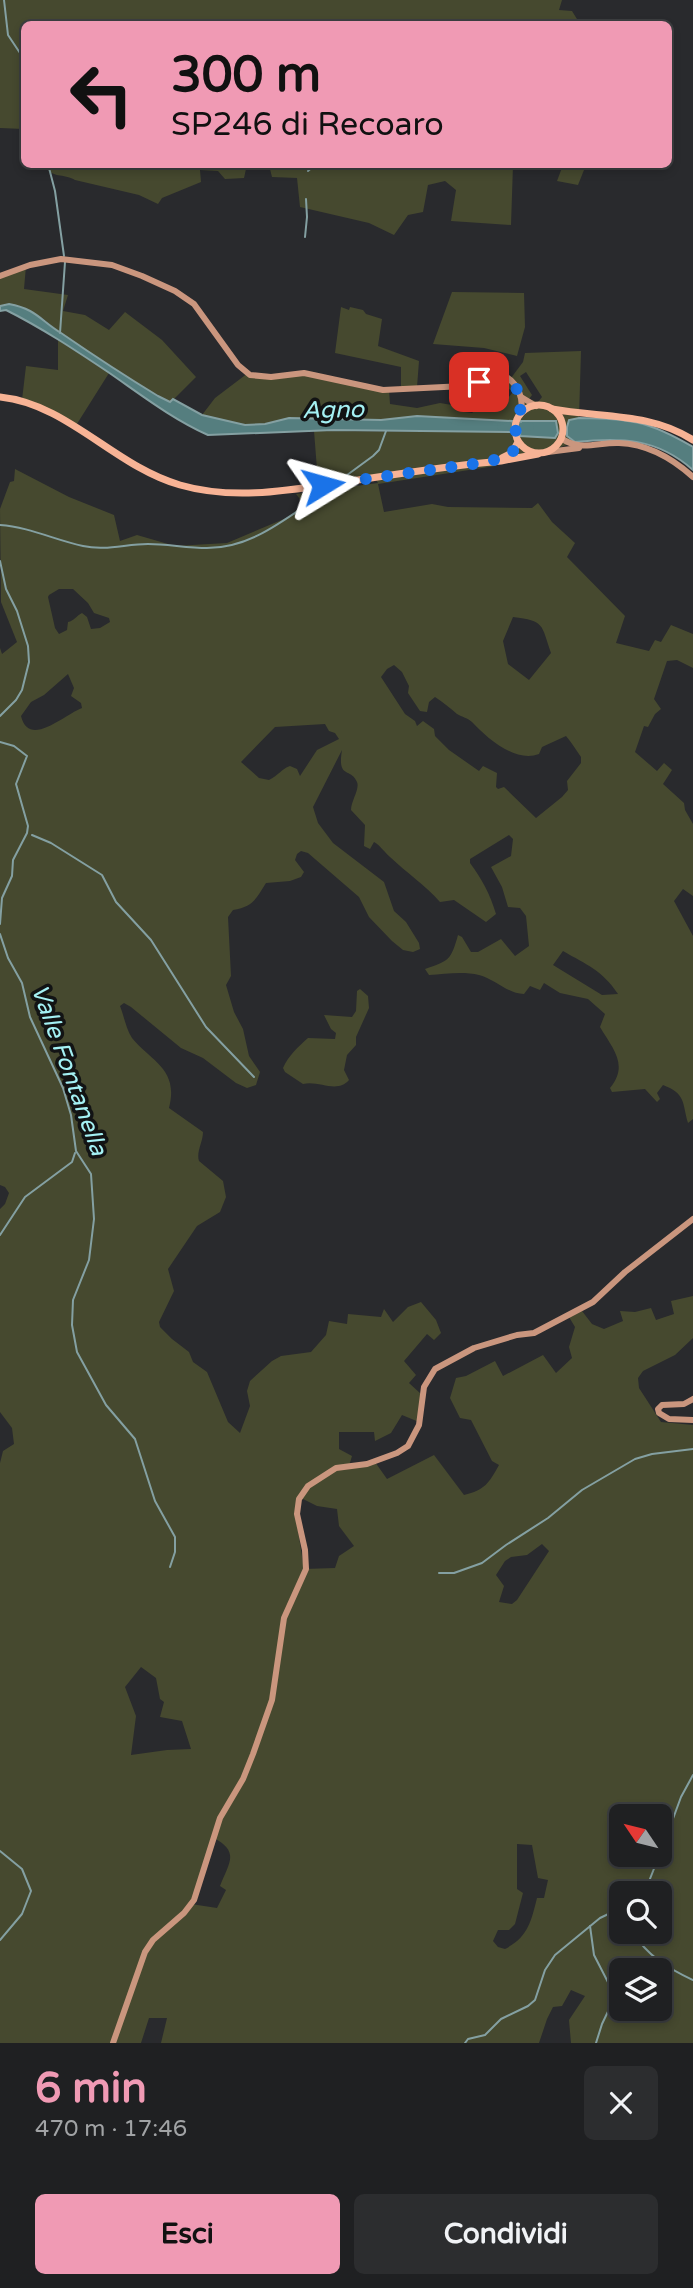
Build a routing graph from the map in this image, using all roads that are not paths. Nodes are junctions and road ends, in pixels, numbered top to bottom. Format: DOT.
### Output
graph roads {
  1 [pos="0,276"];
  2 [pos="0,397"];
  3 [pos="522,397"];
  4 [pos="536,405"];
  5 [pos="552,409"];
  6 [pos="581,414"];
  7 [pos="520,415"];
  8 [pos="561,419"];
  9 [pos="517,438"];
  10 [pos="561,438"];
  11 [pos="693,440"];
  12 [pos="599,445"];
  13 [pos="548,452"];
  14 [pos="538,454"];
  15 [pos="480,463"];
  16 [pos="693,477"];
  17 [pos="693,1219"];
  18 [pos="693,1399"];
  19 [pos="693,1420"];
  20 [pos="113,2043"];
  1 -- 3 [label="street"];
  2 -- 15 [label="main road"];
  3 -- 4 [label="street"];
  3 -- 7 [label="street"];
  4 -- 5 [label="main road"];
  4 -- 7 [label="main road"];
  5 -- 6 [label="main road"];
  5 -- 8 [label="main road"];
  6 -- 8 [label="main road"];
  6 -- 11 [label="main road"];
  7 -- 9 [label="main road"];
  8 -- 10 [label="main road"];
  9 -- 14 [label="main road"];
  9 -- 15 [label="main road"];
  10 -- 12 [label="street"];
  10 -- 13 [label="main road"];
  12 -- 13 [label="street"];
  12 -- 16 [label="street"];
  13 -- 14 [label="main road"];
  14 -- 15 [label="main road"];
  17 -- 20 [label="street"];
  18 -- 19 [label="street"];
}
